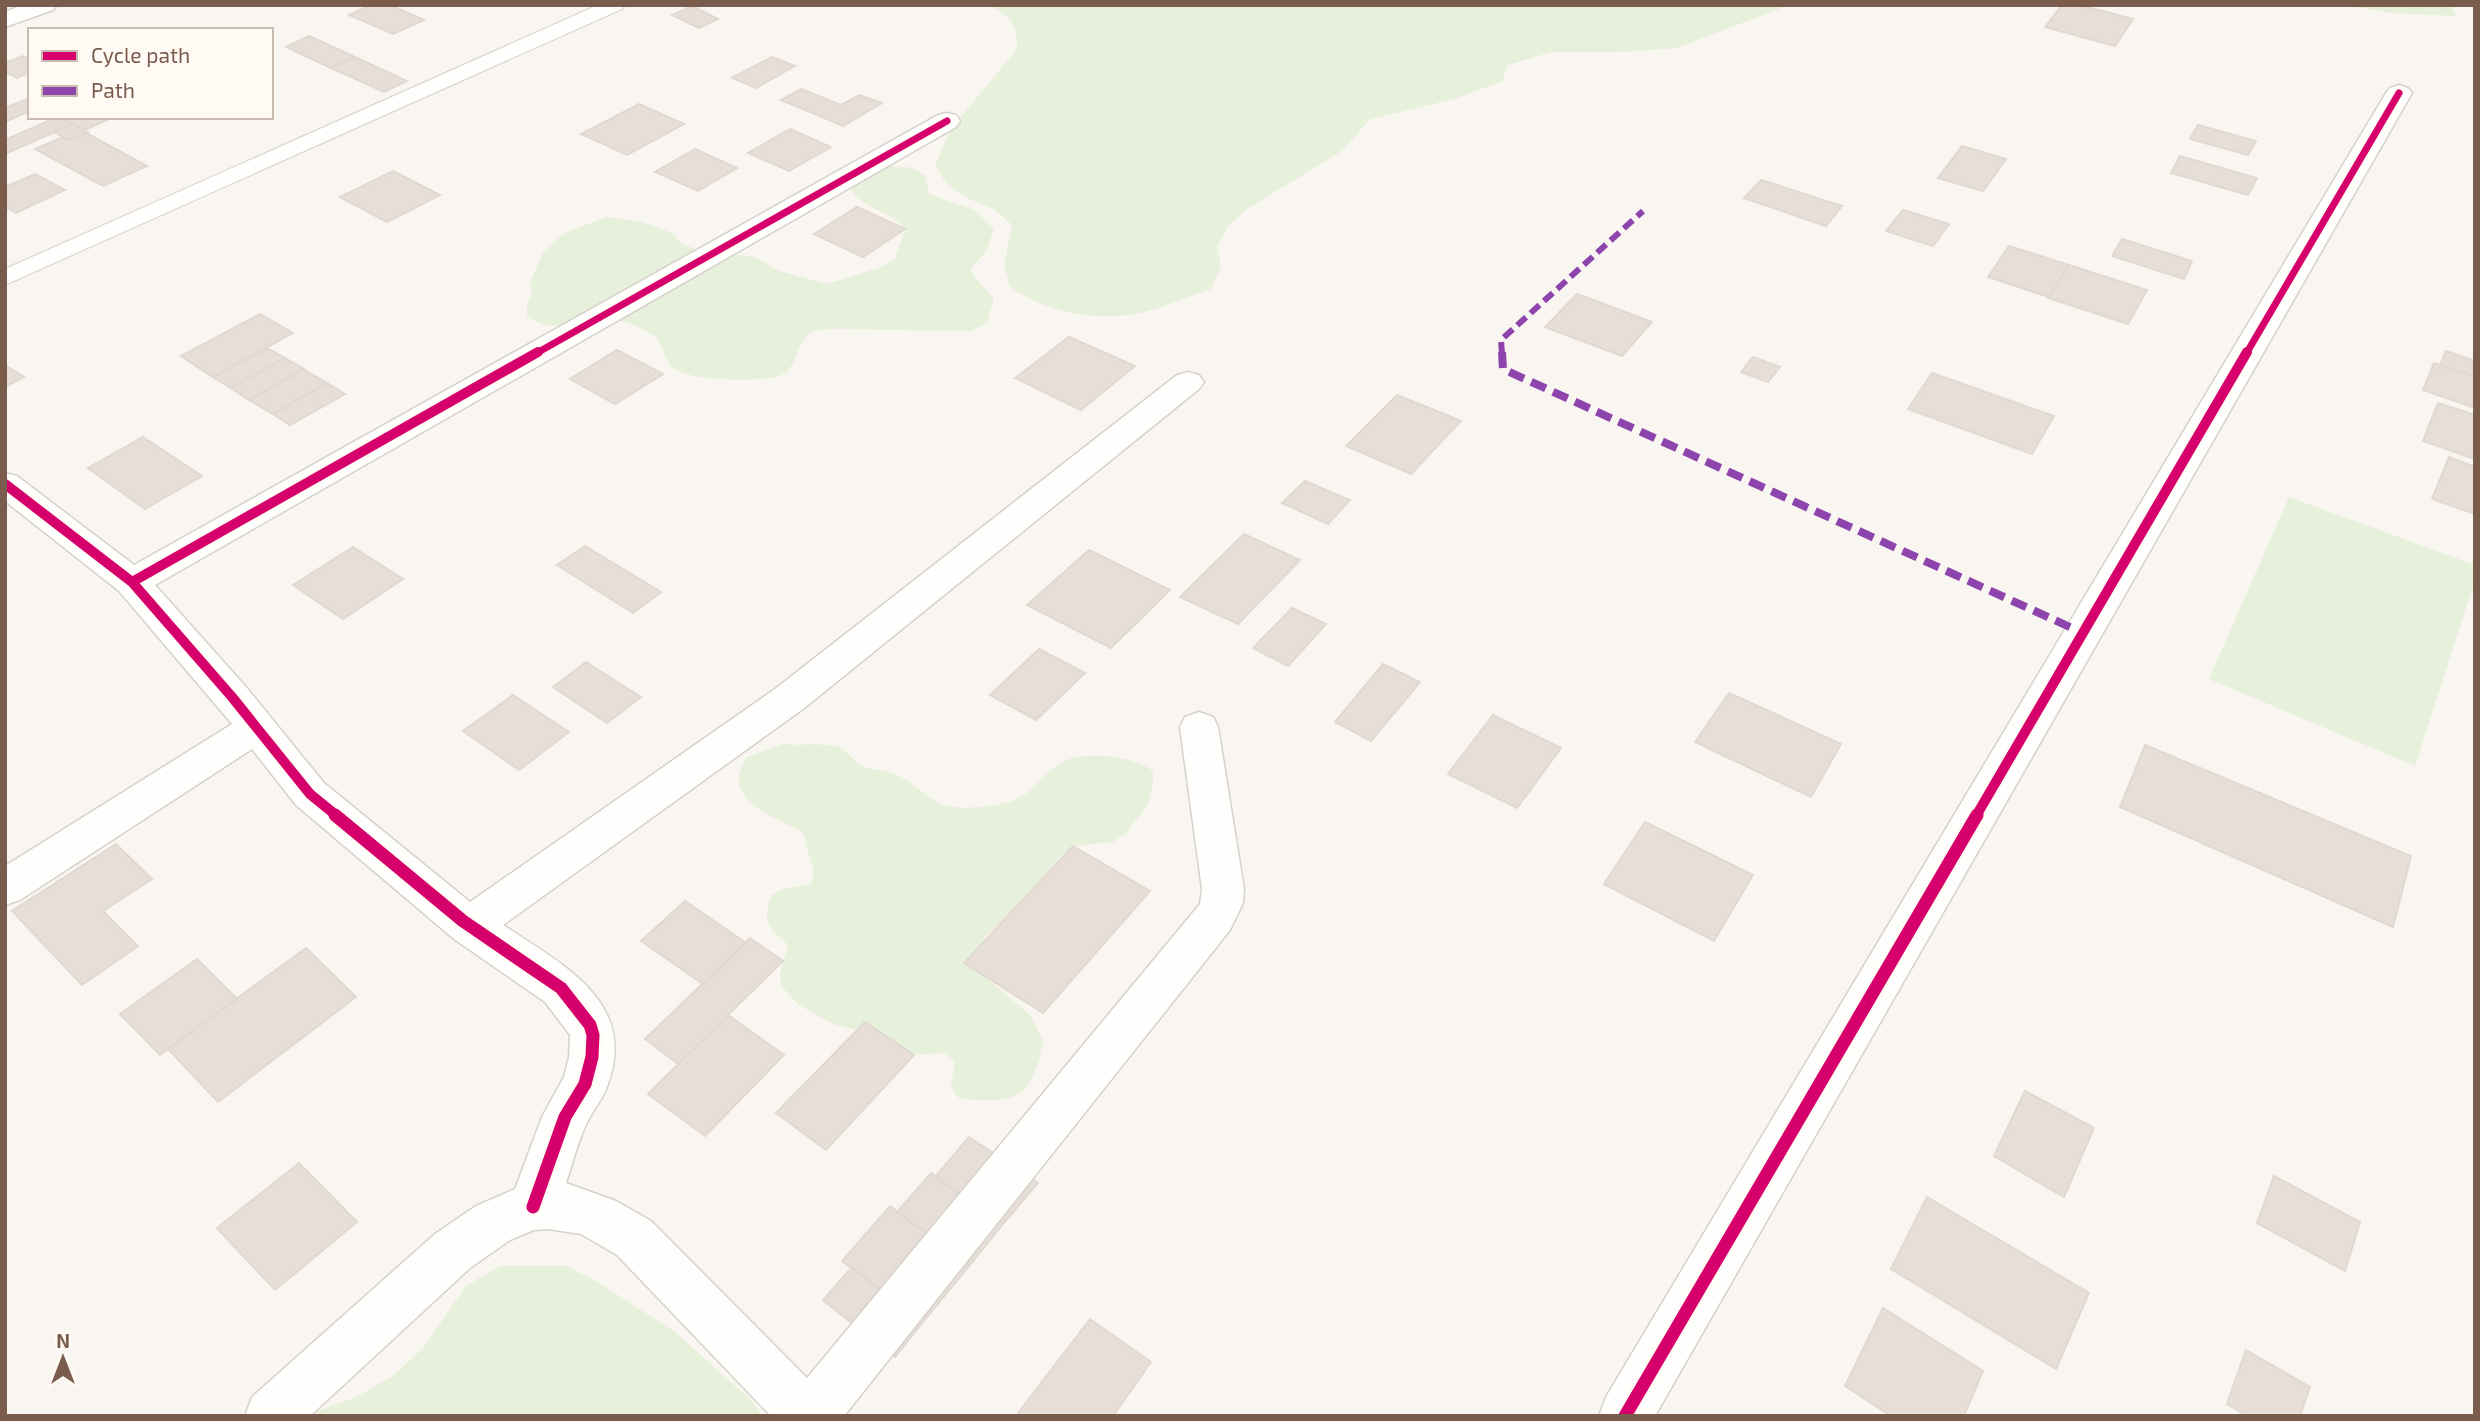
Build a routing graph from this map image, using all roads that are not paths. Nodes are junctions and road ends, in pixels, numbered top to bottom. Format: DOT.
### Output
graph roads {
  1 [pos="45,5"];
  2 [pos="615,5"];
  3 [pos="5,20"];
  4 [pos="2399,93"];
  5 [pos="947,121"];
  6 [pos="5,278"];
  7 [pos="1188,382"];
  8 [pos="5,484"];
  9 [pos="132,582"];
  10 [pos="1199,727"];
  11 [pos="255,728"];
  12 [pos="5,888"];
  13 [pos="469,926"];
  14 [pos="533,1207"];
  15 [pos="271,1416"];
  16 [pos="809,1416"];
  17 [pos="1625,1416"];
  1 -- 3 [label="street"];
  2 -- 6 [label="lane"];
  4 -- 17 [label="street"];
  5 -- 9 [label="street"];
  7 -- 13 [label="street"];
  8 -- 9 [label="street"];
  9 -- 11 [label="street"];
  10 -- 16 [label="street"];
  11 -- 12 [label="street"];
  11 -- 13 [label="street"];
  13 -- 14 [label="street"];
  14 -- 15 [label="street"];
  14 -- 16 [label="street"];
}
